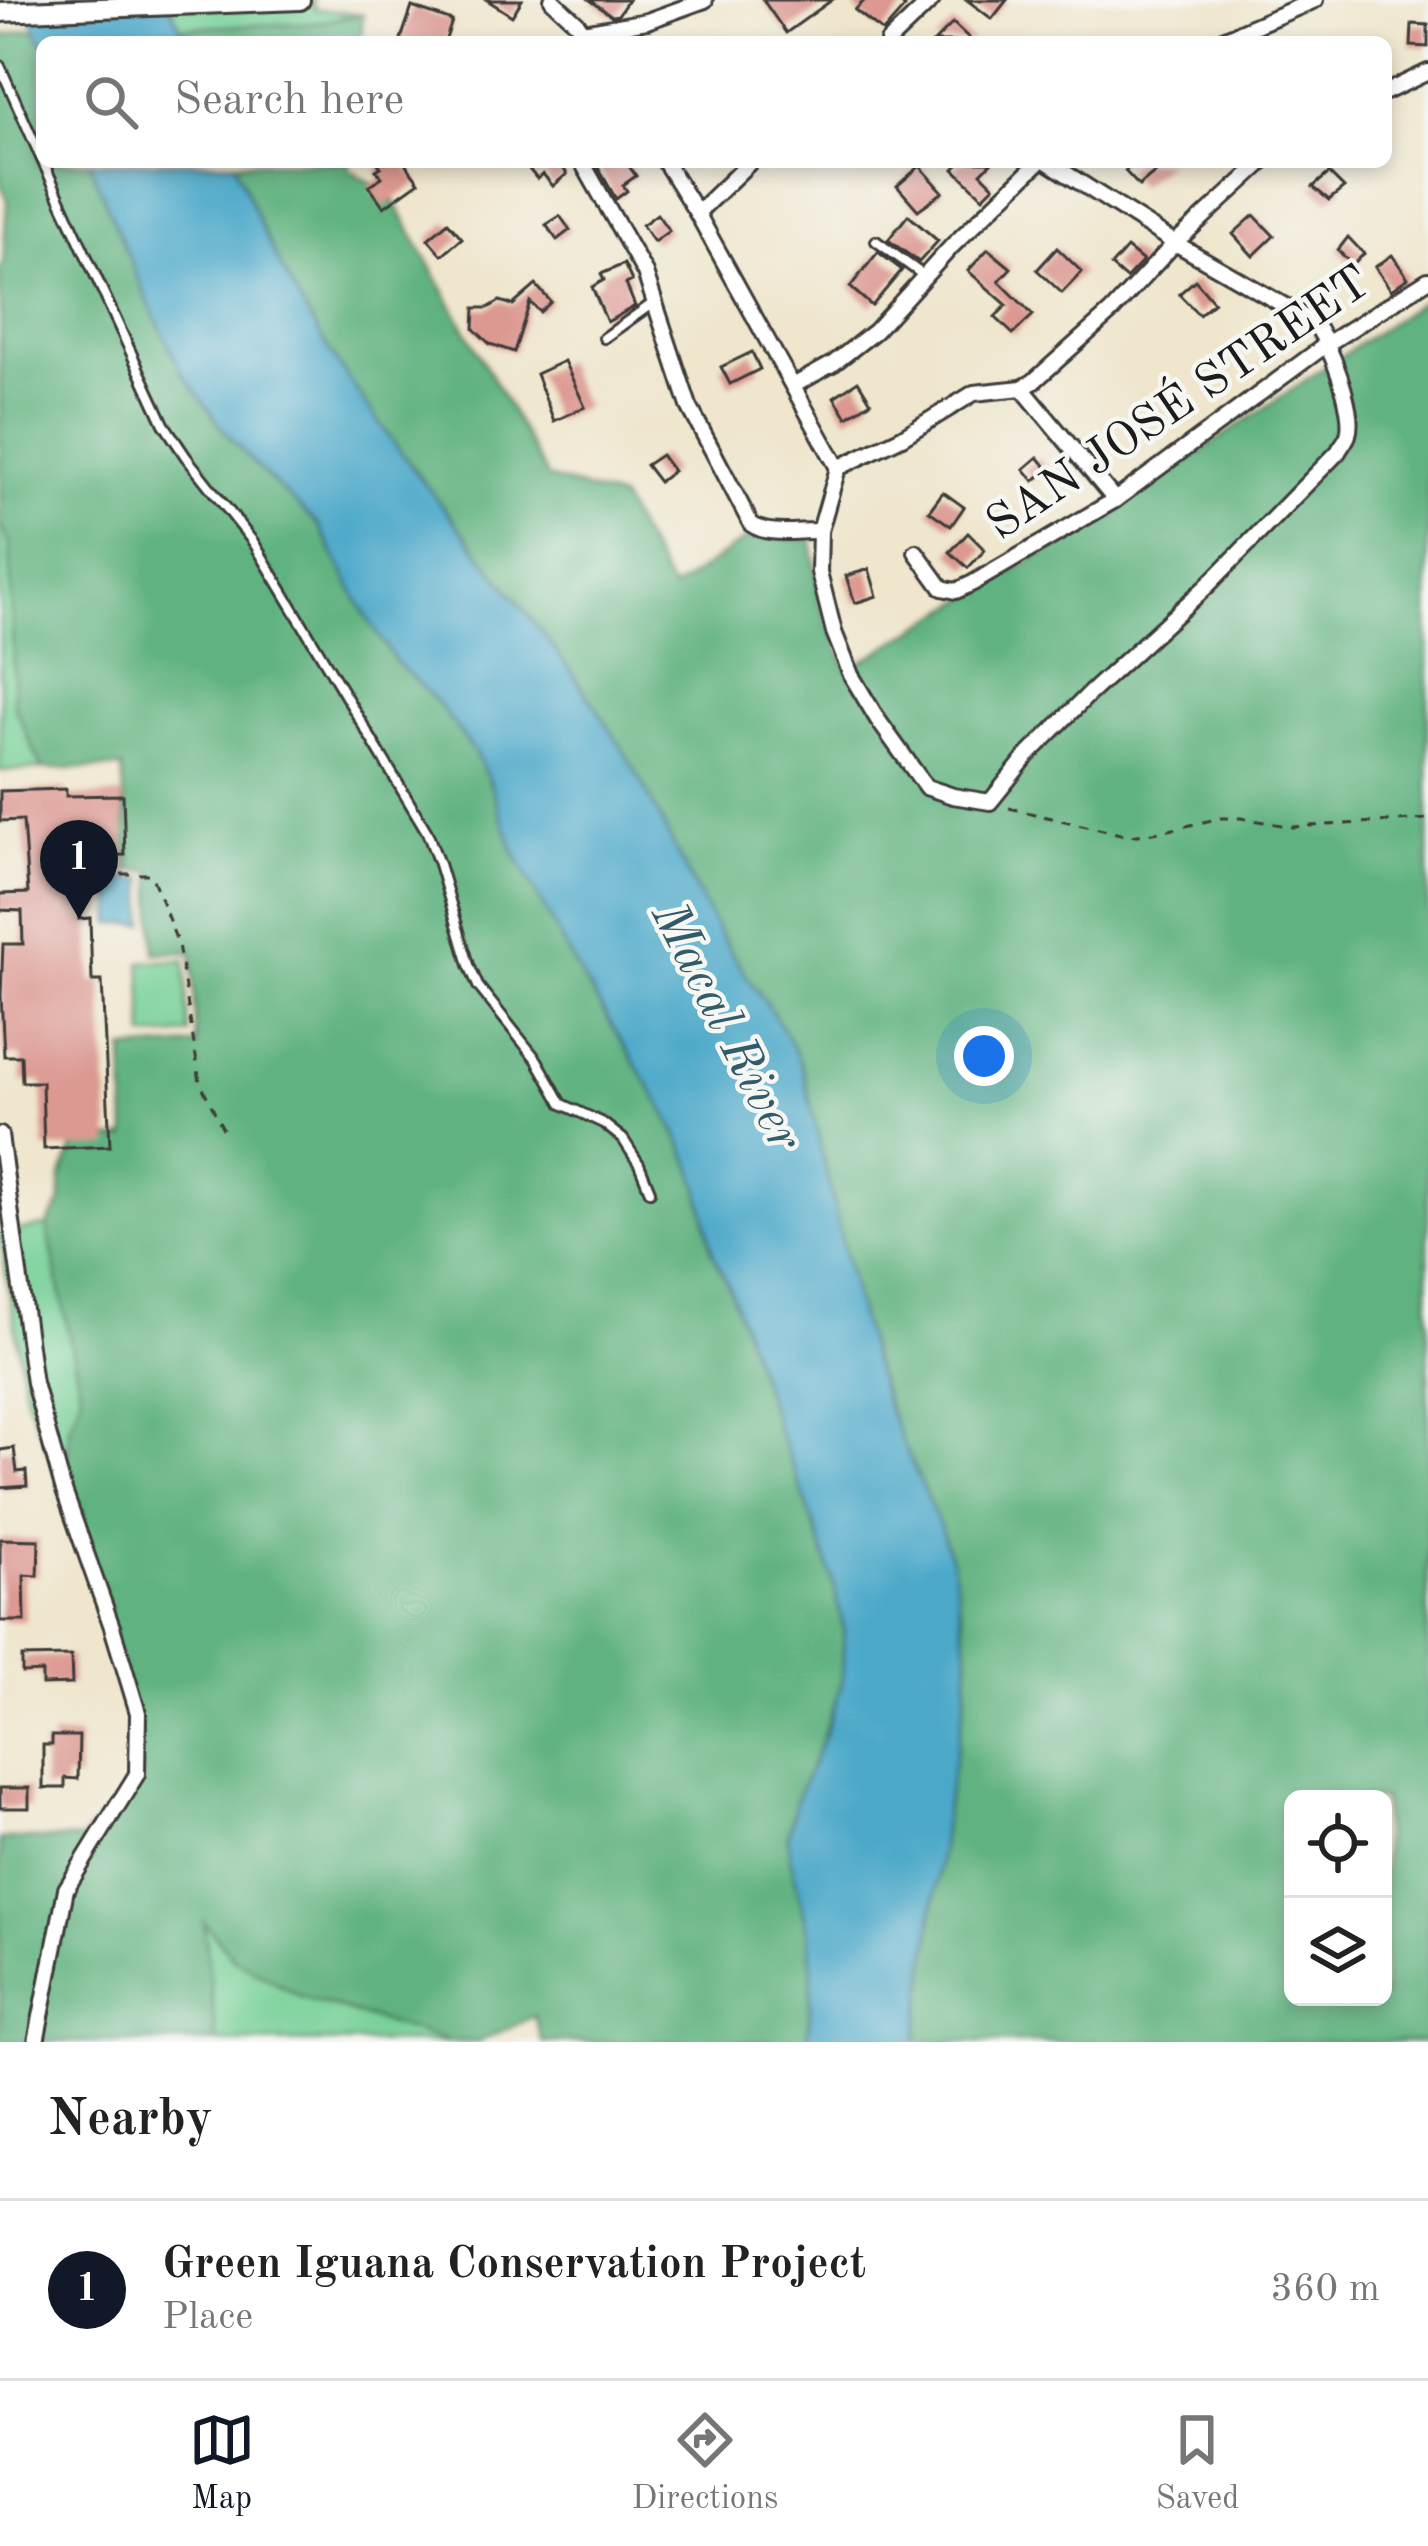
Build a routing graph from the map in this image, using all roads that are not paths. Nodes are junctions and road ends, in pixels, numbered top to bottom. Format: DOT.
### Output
graph roads {
  1 [pos="301,0"];
  2 [pos="552,0"];
  3 [pos="705,0"];
  4 [pos="932,0"];
  5 [pos="1315,0"];
  6 [pos="0,12"];
  7 [pos="585,36"];
  8 [pos="590,36"];
  9 [pos="894,36"];
  10 [pos="1230,36"];
  11 [pos="0,66"];
  12 [pos="1428,72"];
  13 [pos="1392,89"];
  14 [pos="36,147"];
  15 [pos="45,168"];
  16 [pos="586,168"];
  17 [pos="669,168"];
  18 [pos="744,168"];
  19 [pos="1037,168"];
  20 [pos="1054,168"];
  21 [pos="1257,168"];
  22 [pos="697,213"];
  23 [pos="876,241"];
  24 [pos="1175,244"];
  25 [pos="925,277"];
  26 [pos="1428,280"];
  27 [pos="656,301"];
  28 [pos="604,338"];
  29 [pos="1328,344"];
  30 [pos="793,386"];
  31 [pos="1022,388"];
  32 [pos="838,468"];
  33 [pos="1115,500"];
  34 [pos="820,531"];
  35 [pos="916,552"];
  36 [pos="0,1135"];
  37 [pos="650,1192"];
  38 [pos="36,2042"];
  1 -- 6 [label="main road"];
  2 -- 7 [label="street"];
  3 -- 8 [label="street"];
  4 -- 9 [label="street"];
  5 -- 10 [label="street"];
  11 -- 14 [label="lane"];
  12 -- 13 [label="street"];
  15 -- 37 [label="lane"];
  16 -- 27 [label="street"];
  17 -- 22 [label="street"];
  18 -- 22 [label="street"];
  19 -- 25 [label="street"];
  20 -- 24 [label="street"];
  21 -- 24 [label="street"];
  22 -- 30 [label="street"];
  23 -- 25 [label="lane"];
  24 -- 29 [label="street"];
  24 -- 31 [label="street"];
  25 -- 30 [label="street"];
  26 -- 29 [label="street, SAN JOSÉ STREET"];
  27 -- 28 [label="lane"];
  27 -- 34 [label="street"];
  29 -- 33 [label="street, SAN JOSÉ STREET"];
  29 -- 34 [label="street"];
  30 -- 32 [label="street"];
  31 -- 32 [label="street"];
  31 -- 33 [label="street"];
  32 -- 34 [label="street"];
  33 -- 35 [label="street, SAN JOSÉ STREET"];
  36 -- 38 [label="street"];
}
